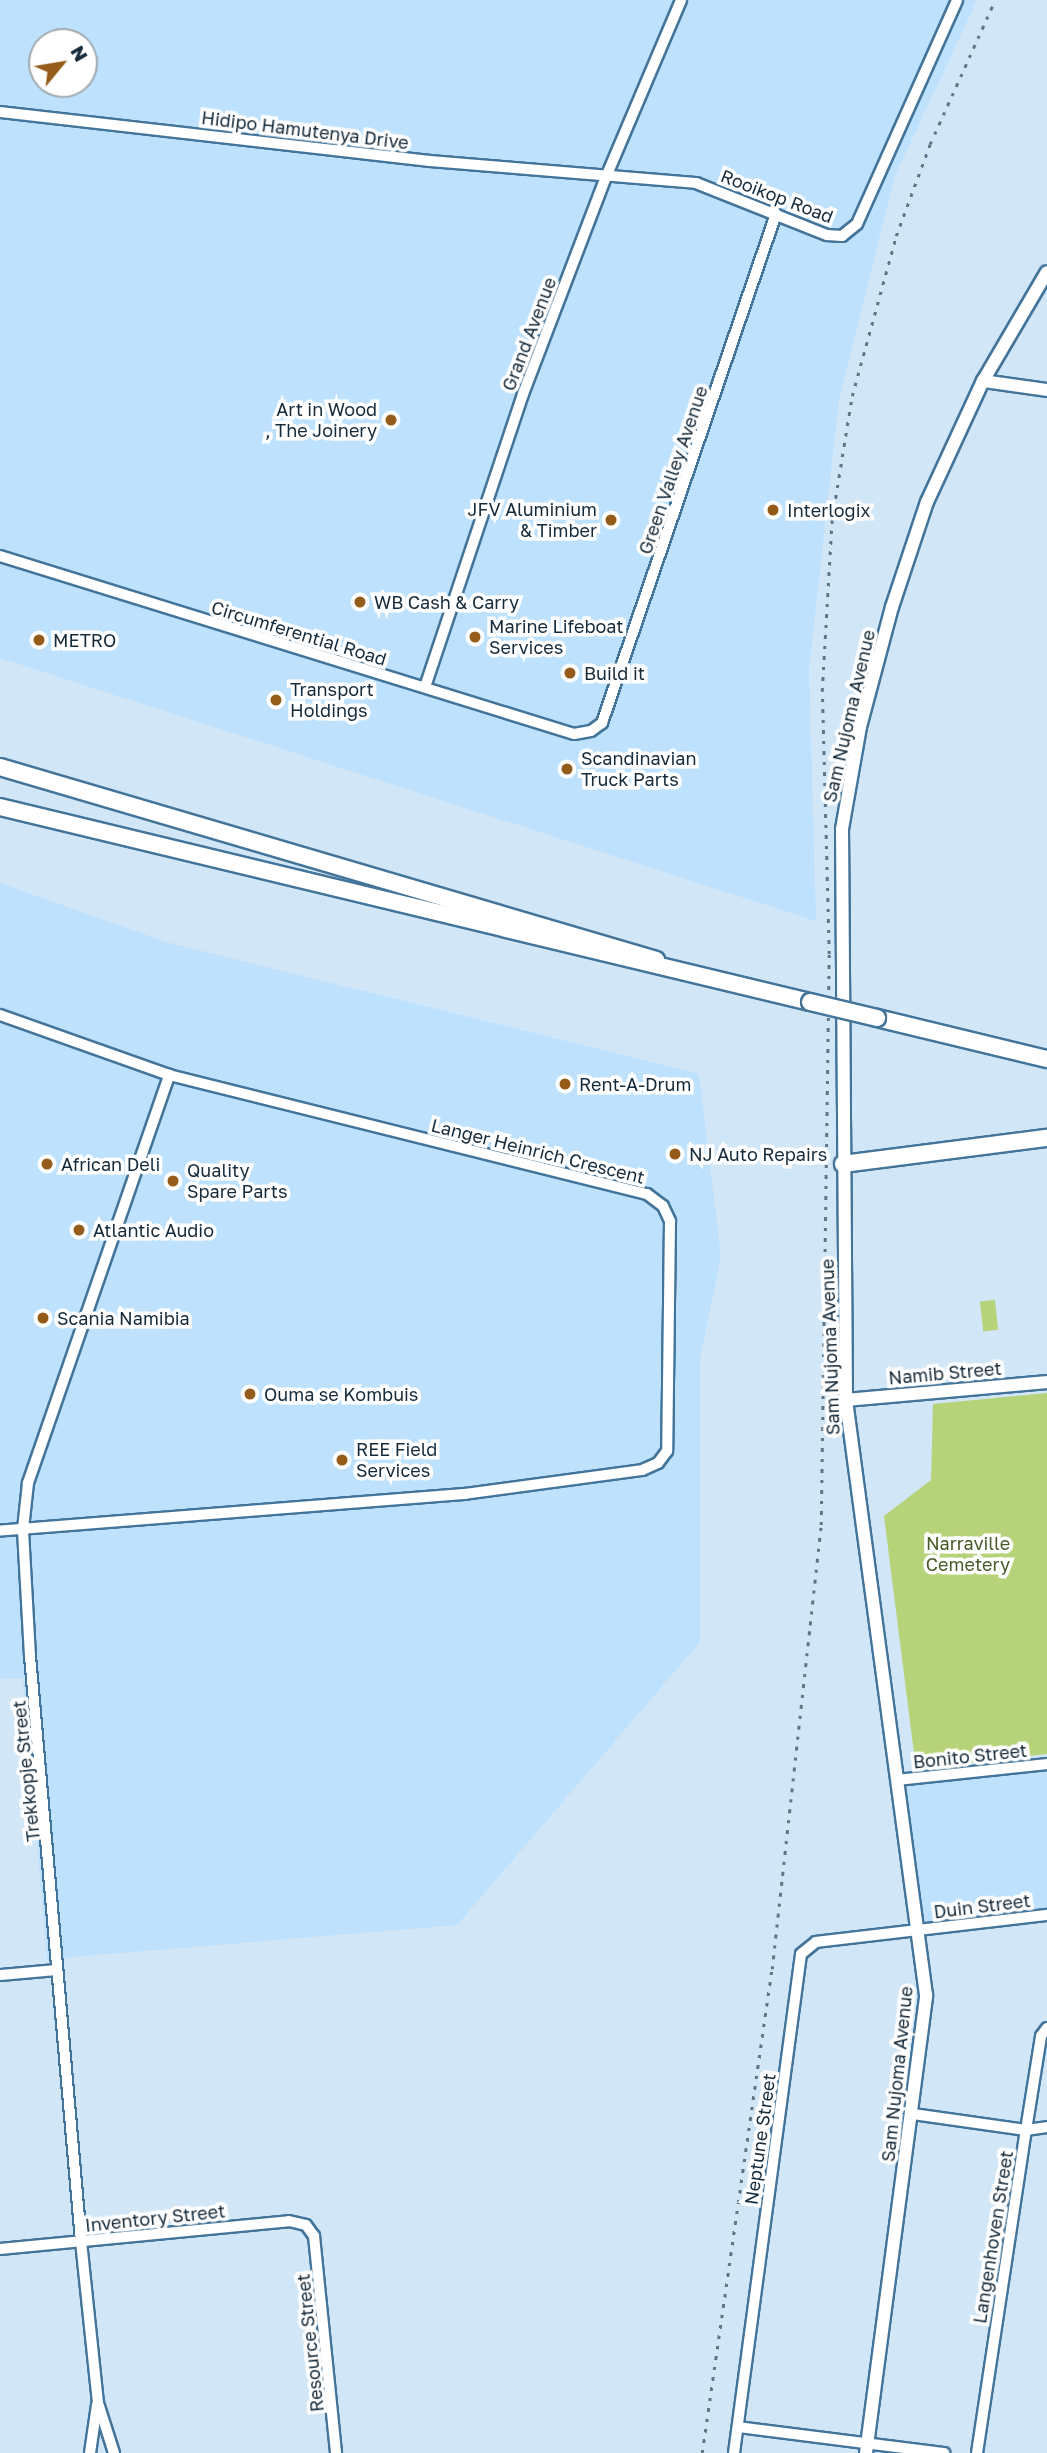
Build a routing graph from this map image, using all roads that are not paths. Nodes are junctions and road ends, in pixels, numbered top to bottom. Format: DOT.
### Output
graph roads {
  1 [pos="681,0"];
  2 [pos="957,0"];
  3 [pos="0,111"];
  4 [pos="606,177"];
  5 [pos="776,214"];
  6 [pos="1047,272"];
  7 [pos="983,381"];
  8 [pos="1047,390"];
  9 [pos="0,556"];
  10 [pos="425,687"];
  11 [pos="591,731"];
  12 [pos="0,768"];
  13 [pos="0,807"];
  14 [pos="687,972"];
  15 [pos="0,1015"];
  16 [pos="1047,1059"];
  17 [pos="169,1075"];
  18 [pos="1047,1138"];
  19 [pos="843,1164"];
  20 [pos="1047,1382"];
  21 [pos="846,1400"];
  22 [pos="23,1529"];
  23 [pos="0,1531"];
  24 [pos="1047,1764"];
  25 [pos="897,1780"];
  26 [pos="1047,1915"];
  27 [pos="921,1930"];
  28 [pos="57,1970"];
  29 [pos="0,1975"];
  30 [pos="1047,2028"];
  31 [pos="913,2114"];
  32 [pos="1047,2127"];
  33 [pos="1026,2130"];
  34 [pos="311,2230"];
  35 [pos="81,2241"];
  36 [pos="0,2249"];
  37 [pos="98,2403"];
  38 [pos="738,2427"];
  39 [pos="866,2447"];
  40 [pos="90,2453"];
  41 [pos="114,2453"];
  42 [pos="337,2453"];
  43 [pos="734,2453"];
  44 [pos="944,2453"];
  45 [pos="977,2453"];
  1 -- 4 [label="street, Grand Avenue"];
  2 -- 5 [label="street, Rooikop Road"];
  3 -- 4 [label="street, Hidipo Hamutenya Drive"];
  4 -- 5 [label="street, Rooikop Road"];
  4 -- 10 [label="street, Grand Avenue"];
  5 -- 11 [label="street, Green Valley Avenue"];
  6 -- 7 [label="street, Sam Nujoma Avenue"];
  7 -- 8 [label="street"];
  7 -- 19 [label="street, Sam Nujoma Avenue"];
  9 -- 10 [label="street, Circumferential Road"];
  10 -- 11 [label="street, Circumferential Road"];
  12 -- 14 [label="highway"];
  13 -- 14 [label="highway"];
  14 -- 16 [label="highway, bridge"];
  15 -- 17 [label="street, Langer Heinrich Crescent"];
  17 -- 22 [label="street, Trekkopje Street"];
  17 -- 22 [label="street, Langer Heinrich Crescent"];
  18 -- 19 [label="highway"];
  19 -- 21 [label="street, Sam Nujoma Avenue"];
  20 -- 21 [label="street, Namib Street"];
  21 -- 25 [label="street, Sam Nujoma Avenue"];
  22 -- 23 [label="street, Langer Heinrich Crescent"];
  22 -- 28 [label="street, Trekkopje Street"];
  24 -- 25 [label="street, Bonito Street"];
  25 -- 27 [label="street, Sam Nujoma Avenue"];
  26 -- 27 [label="street, Duin Street"];
  27 -- 31 [label="street, Sam Nujoma Avenue"];
  27 -- 38 [label="street, Neptune Street"];
  28 -- 29 [label="street"];
  28 -- 35 [label="street, Trekkopje Street"];
  30 -- 33 [label="street, Langenhoven Street"];
  31 -- 33 [label="street"];
  31 -- 39 [label="street, Sam Nujoma Avenue"];
  32 -- 33 [label="street"];
  33 -- 45 [label="street, Langenhoven Street"];
  34 -- 35 [label="street, Inventory Street"];
  34 -- 42 [label="street, Resource Street"];
  35 -- 36 [label="street, Inventory Street"];
  35 -- 37 [label="street, Trekkopje Street"];
  37 -- 40 [label="street, Trekkopje Street"];
  37 -- 41 [label="street, Trekkopje Street"];
  38 -- 39 [label="street"];
  38 -- 43 [label="street, Neptune Street"];
  39 -- 44 [label="street"];
}
